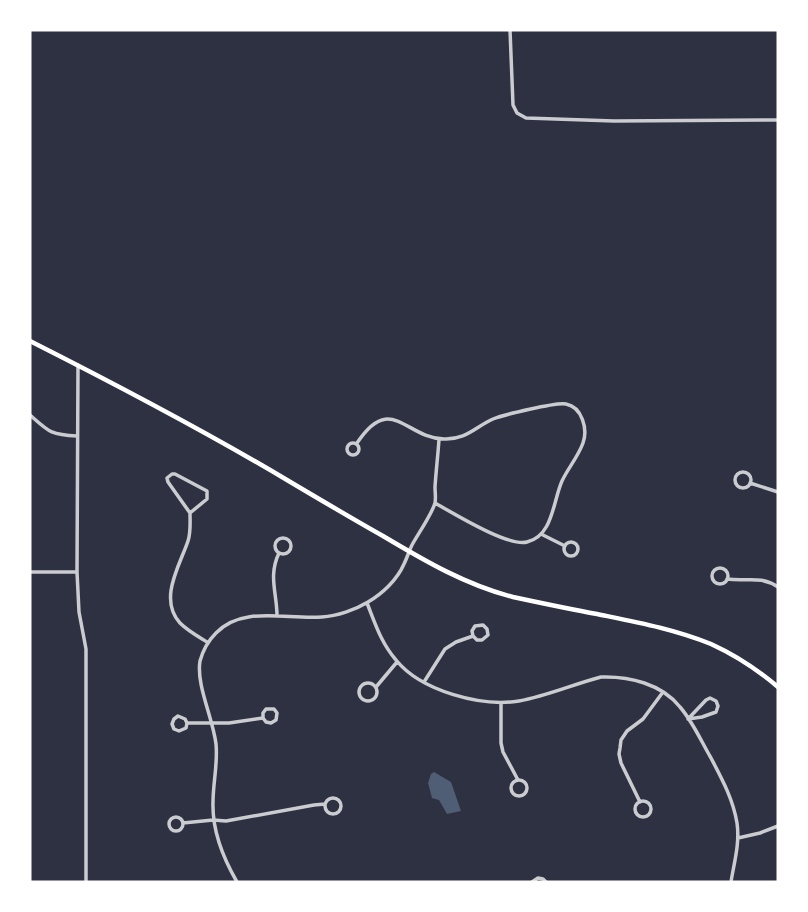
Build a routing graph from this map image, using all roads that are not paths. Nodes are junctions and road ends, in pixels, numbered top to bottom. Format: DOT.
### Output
graph roads {
  1 [pos="510,30"];
  2 [pos="778,120"];
  3 [pos="30,341"];
  4 [pos="78,365"];
  5 [pos="30,415"];
  6 [pos="77,436"];
  7 [pos="439,439"];
  8 [pos="357,443"];
  9 [pos="750,483"];
  10 [pos="778,492"];
  11 [pos="435,503"];
  12 [pos="190,513"];
  13 [pos="541,534"];
  14 [pos="565,546"];
  15 [pos="409,552"];
  16 [pos="279,553"];
  17 [pos="30,572"];
  18 [pos="77,572"];
  19 [pos="727,579"];
  20 [pos="778,587"];
  21 [pos="367,603"];
  22 [pos="277,616"];
  23 [pos="473,636"];
  24 [pos="207,642"];
  25 [pos="397,662"];
  26 [pos="424,682"];
  27 [pos="376,687"];
  28 [pos="778,687"];
  29 [pos="663,692"];
  30 [pos="501,703"];
  31 [pos="263,718"];
  32 [pos="688,719"];
  33 [pos="213,722"];
  34 [pos="187,723"];
  35 [pos="518,780"];
  36 [pos="640,802"];
  37 [pos="325,804"];
  38 [pos="213,820"];
  39 [pos="183,823"];
  40 [pos="778,826"];
  41 [pos="738,838"];
  42 [pos="86,882"];
  43 [pos="237,882"];
  44 [pos="532,882"];
  45 [pos="546,882"];
  46 [pos="731,882"];
  1 -- 2 [label="street"];
  3 -- 4 [label="main road"];
  4 -- 6 [label="street"];
  4 -- 15 [label="main road"];
  5 -- 6 [label="street"];
  6 -- 18 [label="street"];
  7 -- 8 [label="street"];
  7 -- 11 [label="street"];
  7 -- 13 [label="street"];
  9 -- 9 [label="street"];
  9 -- 10 [label="street"];
  11 -- 13 [label="street"];
  11 -- 15 [label="street"];
  12 -- 12 [label="street"];
  12 -- 24 [label="street"];
  13 -- 14 [label="street"];
  14 -- 14 [label="street"];
  15 -- 21 [label="street"];
  15 -- 28 [label="main road"];
  16 -- 16 [label="street"];
  16 -- 22 [label="street"];
  17 -- 18 [label="street"];
  18 -- 42 [label="street"];
  19 -- 19 [label="street"];
  19 -- 20 [label="street"];
  21 -- 22 [label="street"];
  21 -- 25 [label="street"];
  22 -- 24 [label="street"];
  23 -- 23 [label="street"];
  23 -- 26 [label="street"];
  24 -- 33 [label="street"];
  25 -- 26 [label="street"];
  25 -- 27 [label="street"];
  26 -- 30 [label="street"];
  27 -- 27 [label="street"];
  29 -- 30 [label="street"];
  29 -- 32 [label="street"];
  29 -- 36 [label="street"];
  30 -- 35 [label="street"];
  31 -- 31 [label="street"];
  31 -- 33 [label="street"];
  32 -- 32 [label="street"];
  32 -- 41 [label="street"];
  33 -- 34 [label="street"];
  33 -- 38 [label="street"];
  34 -- 34 [label="street"];
  35 -- 35 [label="street"];
  36 -- 36 [label="street"];
  37 -- 37 [label="street"];
  37 -- 38 [label="street"];
  38 -- 39 [label="street"];
  38 -- 43 [label="street"];
  39 -- 39 [label="street"];
  40 -- 41 [label="street"];
  41 -- 46 [label="street"];
  44 -- 45 [label="street"];
}
